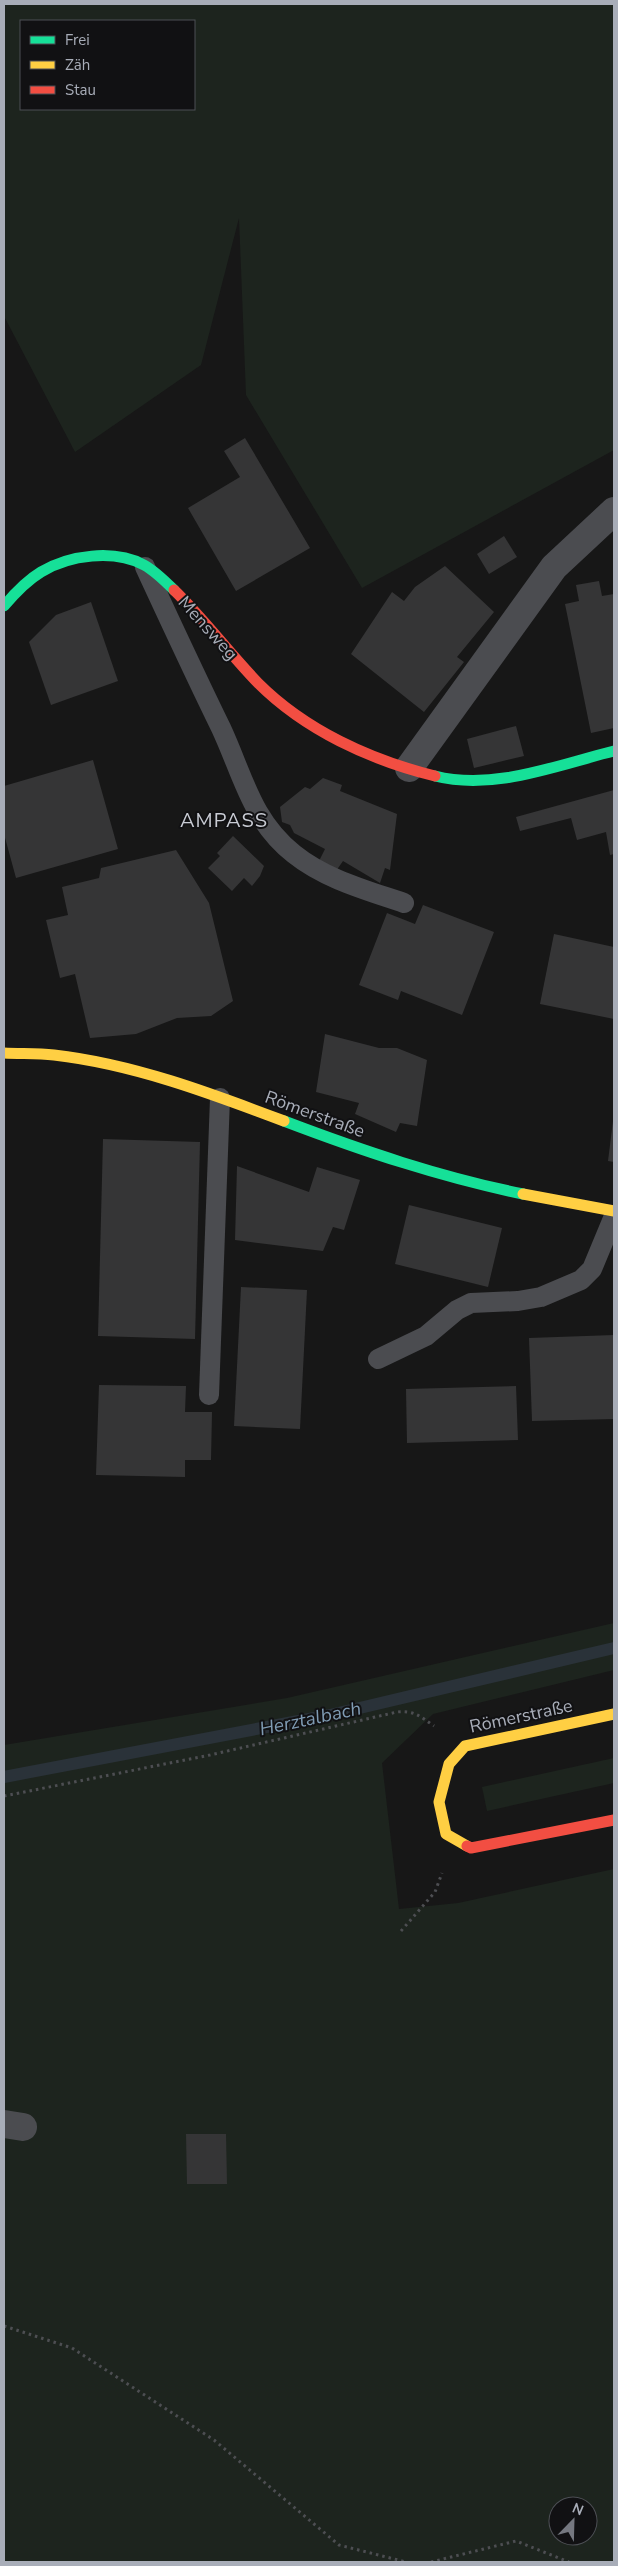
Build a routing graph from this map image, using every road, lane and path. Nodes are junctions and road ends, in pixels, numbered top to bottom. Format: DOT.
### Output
graph roads {
  1 [pos="614,511"];
  2 [pos="144,565"];
  3 [pos="4,606"];
  4 [pos="614,751"];
  5 [pos="409,768"];
  6 [pos="404,903"];
  7 [pos="4,1053"];
  8 [pos="220,1098"];
  9 [pos="614,1211"];
  10 [pos="614,1216"];
  11 [pos="378,1359"];
  12 [pos="210,1395"];
  13 [pos="614,1714"];
  14 [pos="465,1746"];
  15 [pos="4,1796"];
  16 [pos="614,1820"];
  17 [pos="454,1839"];
  18 [pos="401,1931"];
  19 [pos="4,2326"];
  20 [pos="406,2562"];
  21 [pos="431,2562"];
  22 [pos="569,2562"];
  1 -- 5 [label="street"];
  2 -- 3 [label="street, Mensweg"];
  2 -- 5 [label="street, Mensweg"];
  2 -- 6 [label="lane"];
  4 -- 5 [label="street, Mensweg"];
  7 -- 8 [label="street, Römerstraße"];
  8 -- 9 [label="street, Römerstraße"];
  8 -- 12 [label="lane"];
  10 -- 11 [label="lane"];
  13 -- 14 [label="street, Römerstraße"];
  14 -- 15 [label="path"];
  14 -- 17 [label="street, Römerstraße"];
  16 -- 17 [label="street"];
  17 -- 18 [label="path"];
  19 -- 20 [label="path"];
  21 -- 22 [label="path"];
}
